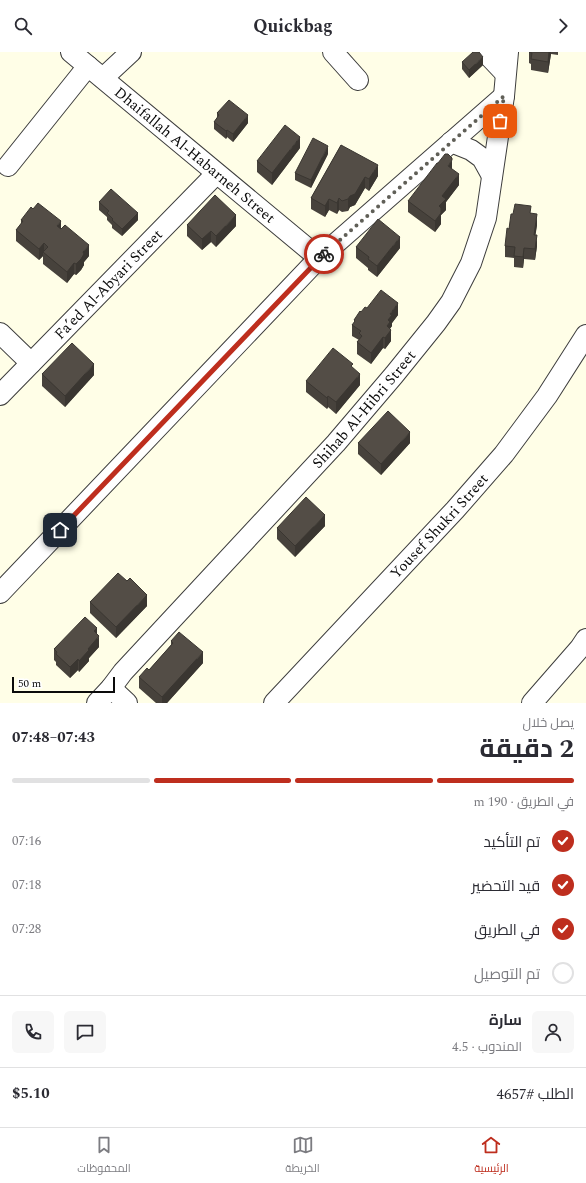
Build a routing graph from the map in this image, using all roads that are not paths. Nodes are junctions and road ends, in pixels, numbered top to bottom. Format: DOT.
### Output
graph roads {
  1 [pos="71,52"];
  2 [pos="131,52"];
  3 [pos="333,52"];
  4 [pos="485,52"];
  5 [pos="508,52"];
  6 [pos="96,72"];
  7 [pos="506,73"];
  8 [pos="358,80"];
  9 [pos="504,96"];
  10 [pos="451,142"];
  11 [pos="8,166"];
  12 [pos="216,174"];
  13 [pos="492,176"];
  14 [pos="320,258"];
  15 [pos="0,333"];
  16 [pos="586,335"];
  17 [pos="31,363"];
  18 [pos="0,395"];
  19 [pos="0,592"];
  20 [pos="584,647"];
  21 [pos="111,688"];
  22 [pos="97,703"];
  23 [pos="127,703"];
  24 [pos="274,703"];
  25 [pos="532,703"];
  1 -- 6 [label="street, Dhaifallah Al-Habarneh Street"];
  2 -- 6 [label="street"];
  3 -- 8 [label="street"];
  4 -- 7 [label="street"];
  5 -- 7 [label="street, Shihab Al-Hibri Street"];
  6 -- 11 [label="street"];
  6 -- 12 [label="street, Dhaifallah Al-Habarneh Street"];
  7 -- 9 [label="street, Shihab Al-Hibri Street"];
  9 -- 10 [label="street"];
  9 -- 13 [label="street, Shihab Al-Hibri Street"];
  10 -- 13 [label="street"];
  10 -- 14 [label="street"];
  12 -- 14 [label="street, Dhaifallah Al-Habarneh Street"];
  12 -- 17 [label="street, Fa’ed Al-Abyari Street"];
  13 -- 21 [label="street, Shihab Al-Hibri Street"];
  14 -- 19 [label="street"];
  15 -- 17 [label="street"];
  16 -- 24 [label="street, Yousef Shukri Street"];
  17 -- 18 [label="street, Fa’ed Al-Abyari Street"];
  20 -- 25 [label="street"];
  21 -- 22 [label="street, Shihab Al-Hibri Street"];
  21 -- 23 [label="street"];
}
